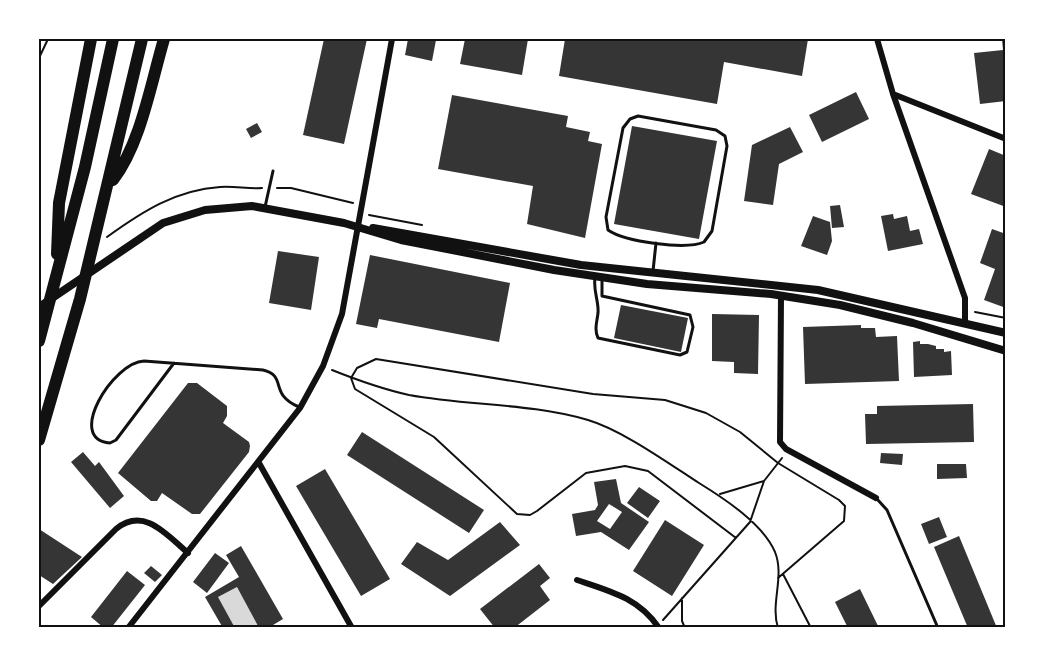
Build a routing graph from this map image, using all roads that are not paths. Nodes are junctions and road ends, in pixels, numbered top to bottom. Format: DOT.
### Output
graph roads {
  1 [pos="91,39"];
  2 [pos="113,39"];
  3 [pos="142,39"];
  4 [pos="164,39"];
  5 [pos="392,39"];
  6 [pos="877,39"];
  7 [pos="893,94"];
  8 [pos="1006,139"];
  9 [pos="273,171"];
  10 [pos="109,186"];
  11 [pos="264,207"];
  12 [pos="358,226"];
  13 [pos="656,243"];
  14 [pos="58,270"];
  15 [pos="653,273"];
  16 [pos="599,277"];
  17 [pos="781,296"];
  18 [pos="39,307"];
  19 [pos="965,324"];
  20 [pos="1006,333"];
  21 [pos="39,341"];
  22 [pos="1006,351"];
  23 [pos="174,363"];
  24 [pos="300,408"];
  25 [pos="39,440"];
  26 [pos="259,463"];
  27 [pos="876,498"];
  28 [pos="188,553"];
  29 [pos="577,580"];
  30 [pos="39,606"];
  31 [pos="128,628"];
  32 [pos="352,628"];
  33 [pos="658,628"];
  34 [pos="938,628"];
  1 -- 14 [label="highway"];
  2 -- 14 [label="highway"];
  3 -- 10 [label="highway"];
  4 -- 10 [label="highway"];
  5 -- 12 [label="street"];
  6 -- 7 [label="street"];
  7 -- 8 [label="street"];
  7 -- 19 [label="street"];
  9 -- 11 [label="lane"];
  10 -- 25 [label="highway"];
  11 -- 12 [label="street"];
  11 -- 18 [label="street"];
  12 -- 15 [label="street"];
  12 -- 16 [label="street"];
  12 -- 24 [label="street"];
  13 -- 13 [label="lane"];
  13 -- 15 [label="lane"];
  14 -- 21 [label="highway"];
  15 -- 19 [label="street"];
  16 -- 16 [label="lane"];
  16 -- 17 [label="street"];
  17 -- 22 [label="street"];
  17 -- 27 [label="street"];
  19 -- 20 [label="street"];
  23 -- 23 [label="lane"];
  23 -- 24 [label="lane"];
  24 -- 26 [label="street"];
  26 -- 28 [label="street"];
  26 -- 32 [label="street"];
  27 -- 34 [label="lane"];
  28 -- 30 [label="street"];
  28 -- 31 [label="street"];
  29 -- 33 [label="street"];
}
